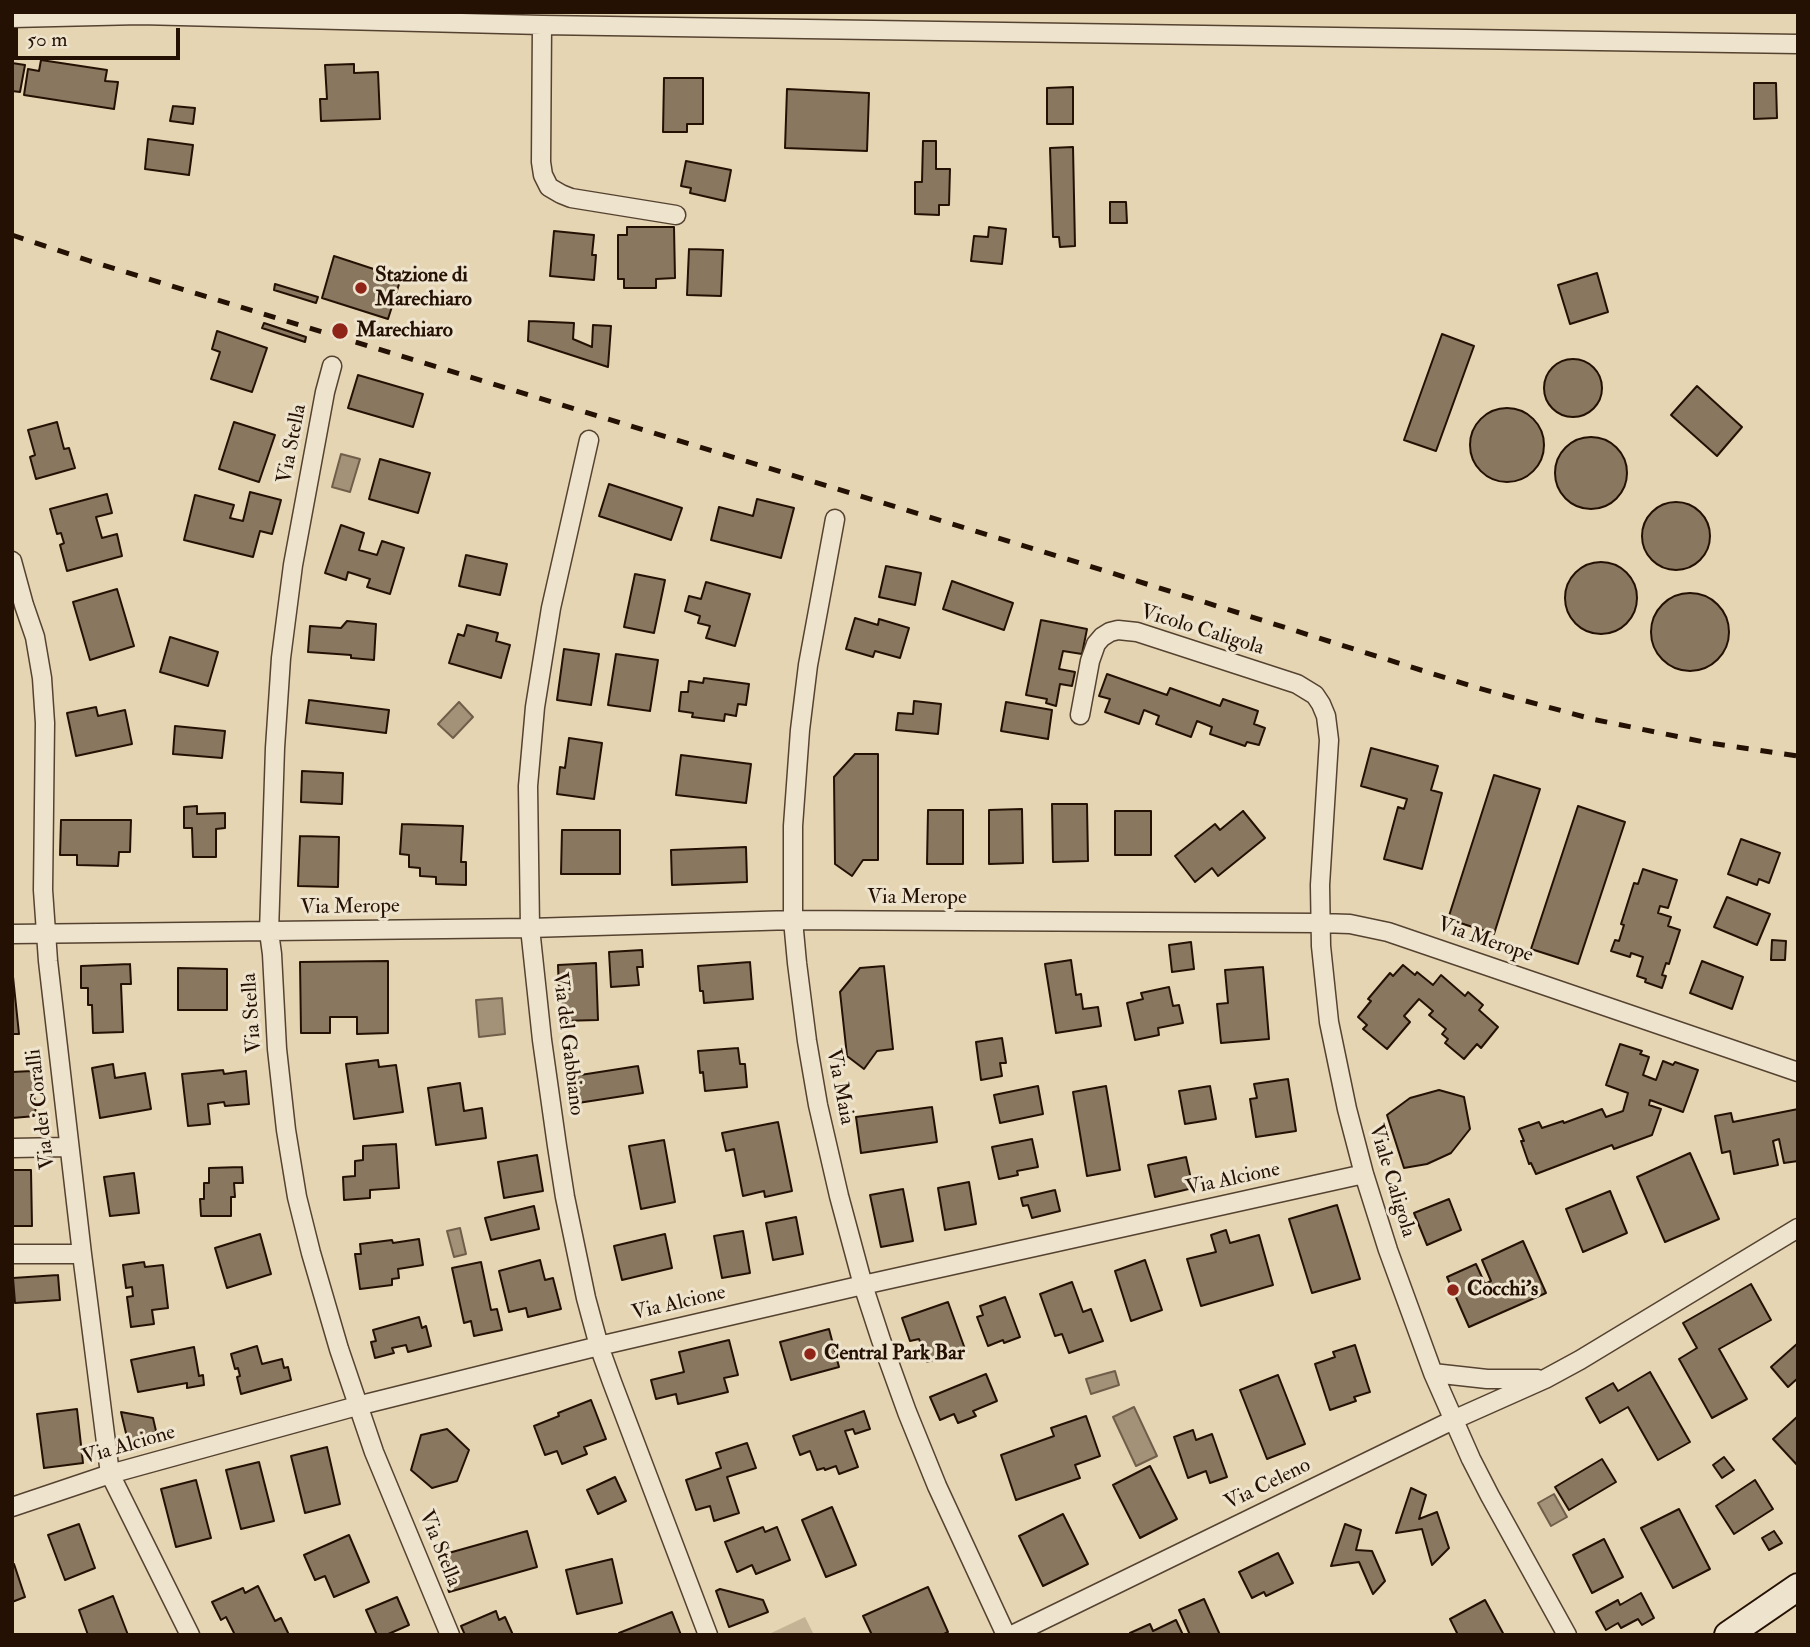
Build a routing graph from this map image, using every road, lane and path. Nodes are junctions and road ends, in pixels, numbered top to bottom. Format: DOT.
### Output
graph roads {
  1 [pos="12,18"];
  2 [pos="542,25"];
  3 [pos="1798,44"];
  4 [pos="676,215"];
  5 [pos="332,366"];
  6 [pos="589,440"];
  7 [pos="835,519"];
  8 [pos="12,561"];
  9 [pos="1321,704"];
  10 [pos="1080,715"];
  11 [pos="793,920"];
  12 [pos="1320,923"];
  13 [pos="530,928"];
  14 [pos="269,932"];
  15 [pos="12,934"];
  16 [pos="46,934"];
  17 [pos="1798,1072"];
  18 [pos="69,1147"];
  19 [pos="12,1148"];
  20 [pos="1364,1174"];
  21 [pos="1798,1228"];
  22 [pos="12,1254"];
  23 [pos="82,1254"];
  24 [pos="863,1285"];
  25 [pos="599,1346"];
  26 [pos="1433,1373"];
  27 [pos="1545,1379"];
  28 [pos="357,1406"];
  29 [pos="1453,1420"];
  30 [pos="110,1474"];
  31 [pos="12,1507"];
  32 [pos="1798,1587"];
  33 [pos="190,1635"];
  34 [pos="450,1635"];
  35 [pos="708,1635"];
  36 [pos="1006,1635"];
  37 [pos="1012,1635"];
  38 [pos="1567,1635"];
  39 [pos="1728,1635"];
  1 -- 2 [label="street"];
  2 -- 3 [label="street"];
  2 -- 4 [label="street"];
  5 -- 14 [label="street, Via Stella"];
  6 -- 13 [label="street, Via del Gabbiano"];
  7 -- 11 [label="street, Via Maia"];
  8 -- 16 [label="street, Via dei Coralli"];
  9 -- 10 [label="street, Vicolo Caligola"];
  9 -- 12 [label="street, Viale Caligola"];
  11 -- 12 [label="street, Via Merope"];
  11 -- 13 [label="street, Via Merope"];
  11 -- 24 [label="street, Via Maia"];
  12 -- 17 [label="street, Via Merope"];
  12 -- 20 [label="street, Viale Caligola"];
  13 -- 14 [label="street, Via Merope"];
  13 -- 25 [label="street, Via del Gabbiano"];
  14 -- 16 [label="street, Via Merope"];
  14 -- 28 [label="street, Via Stella"];
  15 -- 16 [label="street, Via Merope"];
  16 -- 18 [label="street, Via dei Coralli"];
  18 -- 19 [label="street"];
  18 -- 23 [label="street, Via dei Coralli"];
  20 -- 24 [label="street, Via Alcione"];
  20 -- 26 [label="street, Viale Caligola"];
  21 -- 27 [label="street, Via Celeno"];
  22 -- 23 [label="street"];
  23 -- 30 [label="street, Via dei Coralli"];
  24 -- 25 [label="street, Via Alcione"];
  24 -- 36 [label="street, Via Maia"];
  25 -- 28 [label="street, Via Alcione"];
  25 -- 35 [label="street, Via del Gabbiano"];
  26 -- 27 [label="street, Via Celeno"];
  26 -- 29 [label="street, Viale Caligola"];
  27 -- 29 [label="street, Via Celeno"];
  28 -- 30 [label="street, Via Alcione"];
  28 -- 34 [label="street, Via Stella"];
  29 -- 37 [label="street, Via Celeno"];
  29 -- 38 [label="street, Viale Caligola"];
  30 -- 31 [label="street, Via Alcione"];
  30 -- 33 [label="street, Via dei Coralli"];
  32 -- 39 [label="main road"];
}
